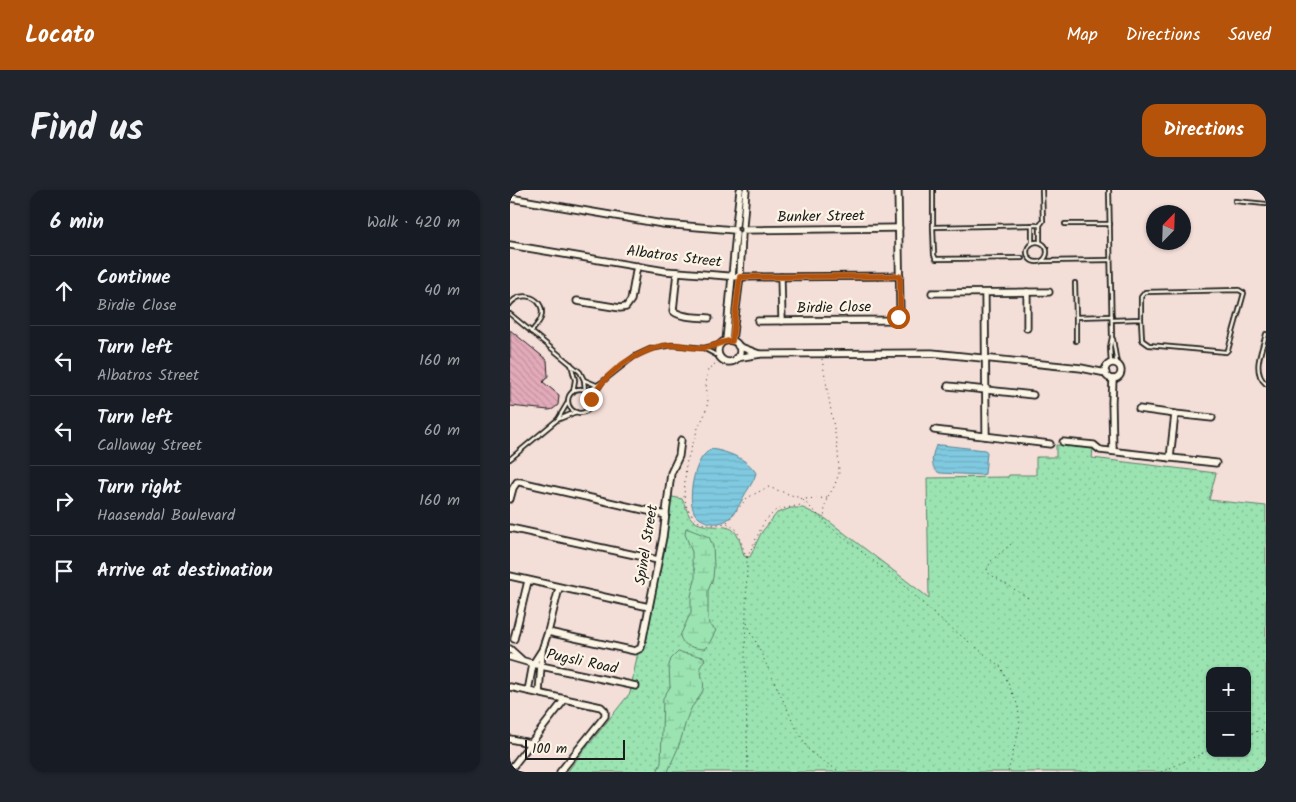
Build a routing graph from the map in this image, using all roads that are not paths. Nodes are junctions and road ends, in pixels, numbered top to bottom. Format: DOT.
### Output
graph roads {
  1 [pos="740,190"];
  2 [pos="746,190"];
  3 [pos="898,190"];
  4 [pos="933,190"];
  5 [pos="1042,190"];
  6 [pos="1109,190"];
  7 [pos="510,198"];
  8 [pos="1235,201"];
  9 [pos="1266,204"];
  10 [pos="1065,224"];
  11 [pos="1110,224"];
  12 [pos="1032,225"];
  13 [pos="1040,225"];
  14 [pos="933,226"];
  15 [pos="899,228"];
  16 [pos="739,230"];
  17 [pos="1040,242"];
  18 [pos="1032,243"];
  19 [pos="510,245"];
  20 [pos="1048,254"];
  21 [pos="1022,258"];
  22 [pos="1056,260"];
  23 [pos="1110,260"];
  24 [pos="1043,261"];
  25 [pos="637,266"];
  26 [pos="676,272"];
  27 [pos="732,276"];
  28 [pos="900,276"];
  29 [pos="740,277"];
  30 [pos="781,277"];
  31 [pos="1075,283"];
  32 [pos="985,292"];
  33 [pos="1027,292"];
  34 [pos="1049,292"];
  35 [pos="932,293"];
  36 [pos="577,301"];
  37 [pos="510,304"];
  38 [pos="510,314"];
  39 [pos="1076,316"];
  40 [pos="1112,316"];
  41 [pos="709,318"];
  42 [pos="1142,319"];
  43 [pos="1112,320"];
  44 [pos="758,321"];
  45 [pos="782,321"];
  46 [pos="1027,328"];
  47 [pos="531,332"];
  48 [pos="1266,334"];
  49 [pos="1112,338"];
  50 [pos="1076,341"];
  51 [pos="726,342"];
  52 [pos="738,346"];
  53 [pos="704,348"];
  54 [pos="761,354"];
  55 [pos="721,358"];
  56 [pos="736,358"];
  57 [pos="985,358"];
  58 [pos="570,363"];
  59 [pos="1110,367"];
  60 [pos="1113,379"];
  61 [pos="584,380"];
  62 [pos="602,382"];
  63 [pos="1266,384"];
  64 [pos="596,385"];
  65 [pos="948,386"];
  66 [pos="986,390"];
  67 [pos="586,391"];
  68 [pos="573,392"];
  69 [pos="1033,395"];
  70 [pos="591,399"];
  71 [pos="568,401"];
  72 [pos="1139,409"];
  73 [pos="576,412"];
  74 [pos="1175,414"];
  75 [pos="1212,418"];
  76 [pos="557,420"];
  77 [pos="934,430"];
  78 [pos="986,436"];
  79 [pos="681,440"];
  80 [pos="1063,442"];
  81 [pos="1050,444"];
  82 [pos="1113,451"];
  83 [pos="1170,458"];
  84 [pos="510,459"];
  85 [pos="1216,463"];
  86 [pos="510,499"];
  87 [pos="666,515"];
  88 [pos="510,528"];
  89 [pos="658,560"];
  90 [pos="510,576"];
  91 [pos="528,580"];
  92 [pos="558,588"];
  93 [pos="649,607"];
  94 [pos="548,632"];
  95 [pos="514,639"];
  96 [pos="510,649"];
  97 [pos="542,650"];
  98 [pos="510,657"];
  99 [pos="522,660"];
  100 [pos="533,664"];
  101 [pos="541,666"];
  102 [pos="636,686"];
  103 [pos="510,687"];
  104 [pos="528,692"];
  105 [pos="539,693"];
  106 [pos="565,699"];
  107 [pos="510,739"];
  108 [pos="530,744"];
  109 [pos="510,770"];
  110 [pos="560,772"];
  1 -- 16 [label="street"];
  2 -- 16 [label="street"];
  3 -- 15 [label="street"];
  4 -- 14 [label="lane"];
  5 -- 13 [label="lane"];
  6 -- 11 [label="lane"];
  7 -- 16 [label="street, Bunker Street"];
  8 -- 9 [label="lane"];
  10 -- 11 [label="lane"];
  11 -- 23 [label="lane"];
  12 -- 13 [label="lane"];
  12 -- 14 [label="lane"];
  12 -- 18 [label="lane"];
  13 -- 17 [label="lane"];
  14 -- 21 [label="lane"];
  15 -- 16 [label="street, Bunker Street"];
  15 -- 28 [label="street"];
  16 -- 27 [label="street"];
  16 -- 29 [label="street"];
  17 -- 18 [label="lane"];
  17 -- 20 [label="lane"];
  18 -- 24 [label="lane"];
  19 -- 25 [label="street, Albatros Street"];
  20 -- 22 [label="lane"];
  20 -- 24 [label="lane"];
  22 -- 23 [label="lane"];
  22 -- 24 [label="lane"];
  23 -- 40 [label="lane"];
  25 -- 26 [label="street, Albatros Street"];
  25 -- 36 [label="street"];
  26 -- 27 [label="street, Albatros Street"];
  26 -- 41 [label="street"];
  27 -- 29 [label="street, Albatros Street"];
  27 -- 51 [label="street"];
  28 -- 30 [label="street, Albatros Street"];
  28 -- 45 [label="street, Birdie Close"];
  29 -- 30 [label="street, Albatros Street"];
  29 -- 51 [label="street"];
  30 -- 45 [label="street"];
  31 -- 39 [label="lane"];
  32 -- 33 [label="street"];
  32 -- 35 [label="street"];
  32 -- 57 [label="street"];
  33 -- 34 [label="street"];
  33 -- 46 [label="street"];
  37 -- 47 [label="lane"];
  38 -- 47 [label="lane"];
  39 -- 40 [label="lane"];
  39 -- 50 [label="lane"];
  40 -- 43 [label="lane"];
  42 -- 42 [label="lane"];
  42 -- 43 [label="lane"];
  43 -- 49 [label="lane"];
  44 -- 45 [label="street, Birdie Close"];
  47 -- 58 [label="lane"];
  48 -- 63 [label="lane"];
  49 -- 59 [label="lane"];
  49 -- 59 [label="lane"];
  51 -- 52 [label="street"];
  51 -- 53 [label="lane"];
  51 -- 55 [label="street"];
  52 -- 54 [label="street"];
  52 -- 56 [label="street"];
  53 -- 55 [label="lane"];
  53 -- 62 [label="lane"];
  54 -- 56 [label="street"];
  54 -- 57 [label="street"];
  55 -- 56 [label="street"];
  57 -- 59 [label="street"];
  57 -- 66 [label="street"];
  58 -- 61 [label="lane"];
  58 -- 68 [label="lane"];
  59 -- 60 [label="street"];
  59 -- 60 [label="street"];
  60 -- 82 [label="street"];
  61 -- 64 [label="lane"];
  61 -- 67 [label="lane"];
  62 -- 64 [label="lane"];
  62 -- 70 [label="lane"];
  64 -- 67 [label="lane"];
  65 -- 66 [label="street"];
  66 -- 69 [label="street"];
  66 -- 78 [label="street"];
  67 -- 68 [label="lane"];
  67 -- 70 [label="lane"];
  68 -- 71 [label="lane"];
  70 -- 73 [label="lane"];
  71 -- 73 [label="lane"];
  71 -- 76 [label="lane"];
  72 -- 74 [label="street"];
  73 -- 76 [label="lane"];
  74 -- 75 [label="street"];
  74 -- 83 [label="street"];
  76 -- 84 [label="lane"];
  77 -- 78 [label="street"];
  78 -- 81 [label="street"];
  79 -- 87 [label="street, Spinel Street"];
  80 -- 82 [label="street"];
  82 -- 83 [label="street"];
  83 -- 85 [label="street"];
  86 -- 87 [label="street"];
  87 -- 89 [label="street, Spinel Street"];
  88 -- 89 [label="street"];
  89 -- 93 [label="street, Spinel Street"];
  90 -- 91 [label="street"];
  91 -- 92 [label="street"];
  91 -- 95 [label="street"];
  92 -- 93 [label="street"];
  92 -- 94 [label="street"];
  93 -- 94 [label="street, Spinel Street"];
  94 -- 97 [label="street"];
  96 -- 99 [label="street, Pugsli Road"];
  97 -- 100 [label="street"];
  97 -- 101 [label="street"];
  98 -- 99 [label="street, Pugsli Road"];
  99 -- 100 [label="street, Pugsli Road"];
  100 -- 101 [label="street, Pugsli Road"];
  100 -- 104 [label="street"];
  101 -- 102 [label="street, Pugsli Road"];
  101 -- 105 [label="street"];
  103 -- 104 [label="street"];
  104 -- 105 [label="street"];
  105 -- 106 [label="street"];
  106 -- 108 [label="street"];
  106 -- 110 [label="street"];
  107 -- 108 [label="street"];
  108 -- 109 [label="street"];
}
